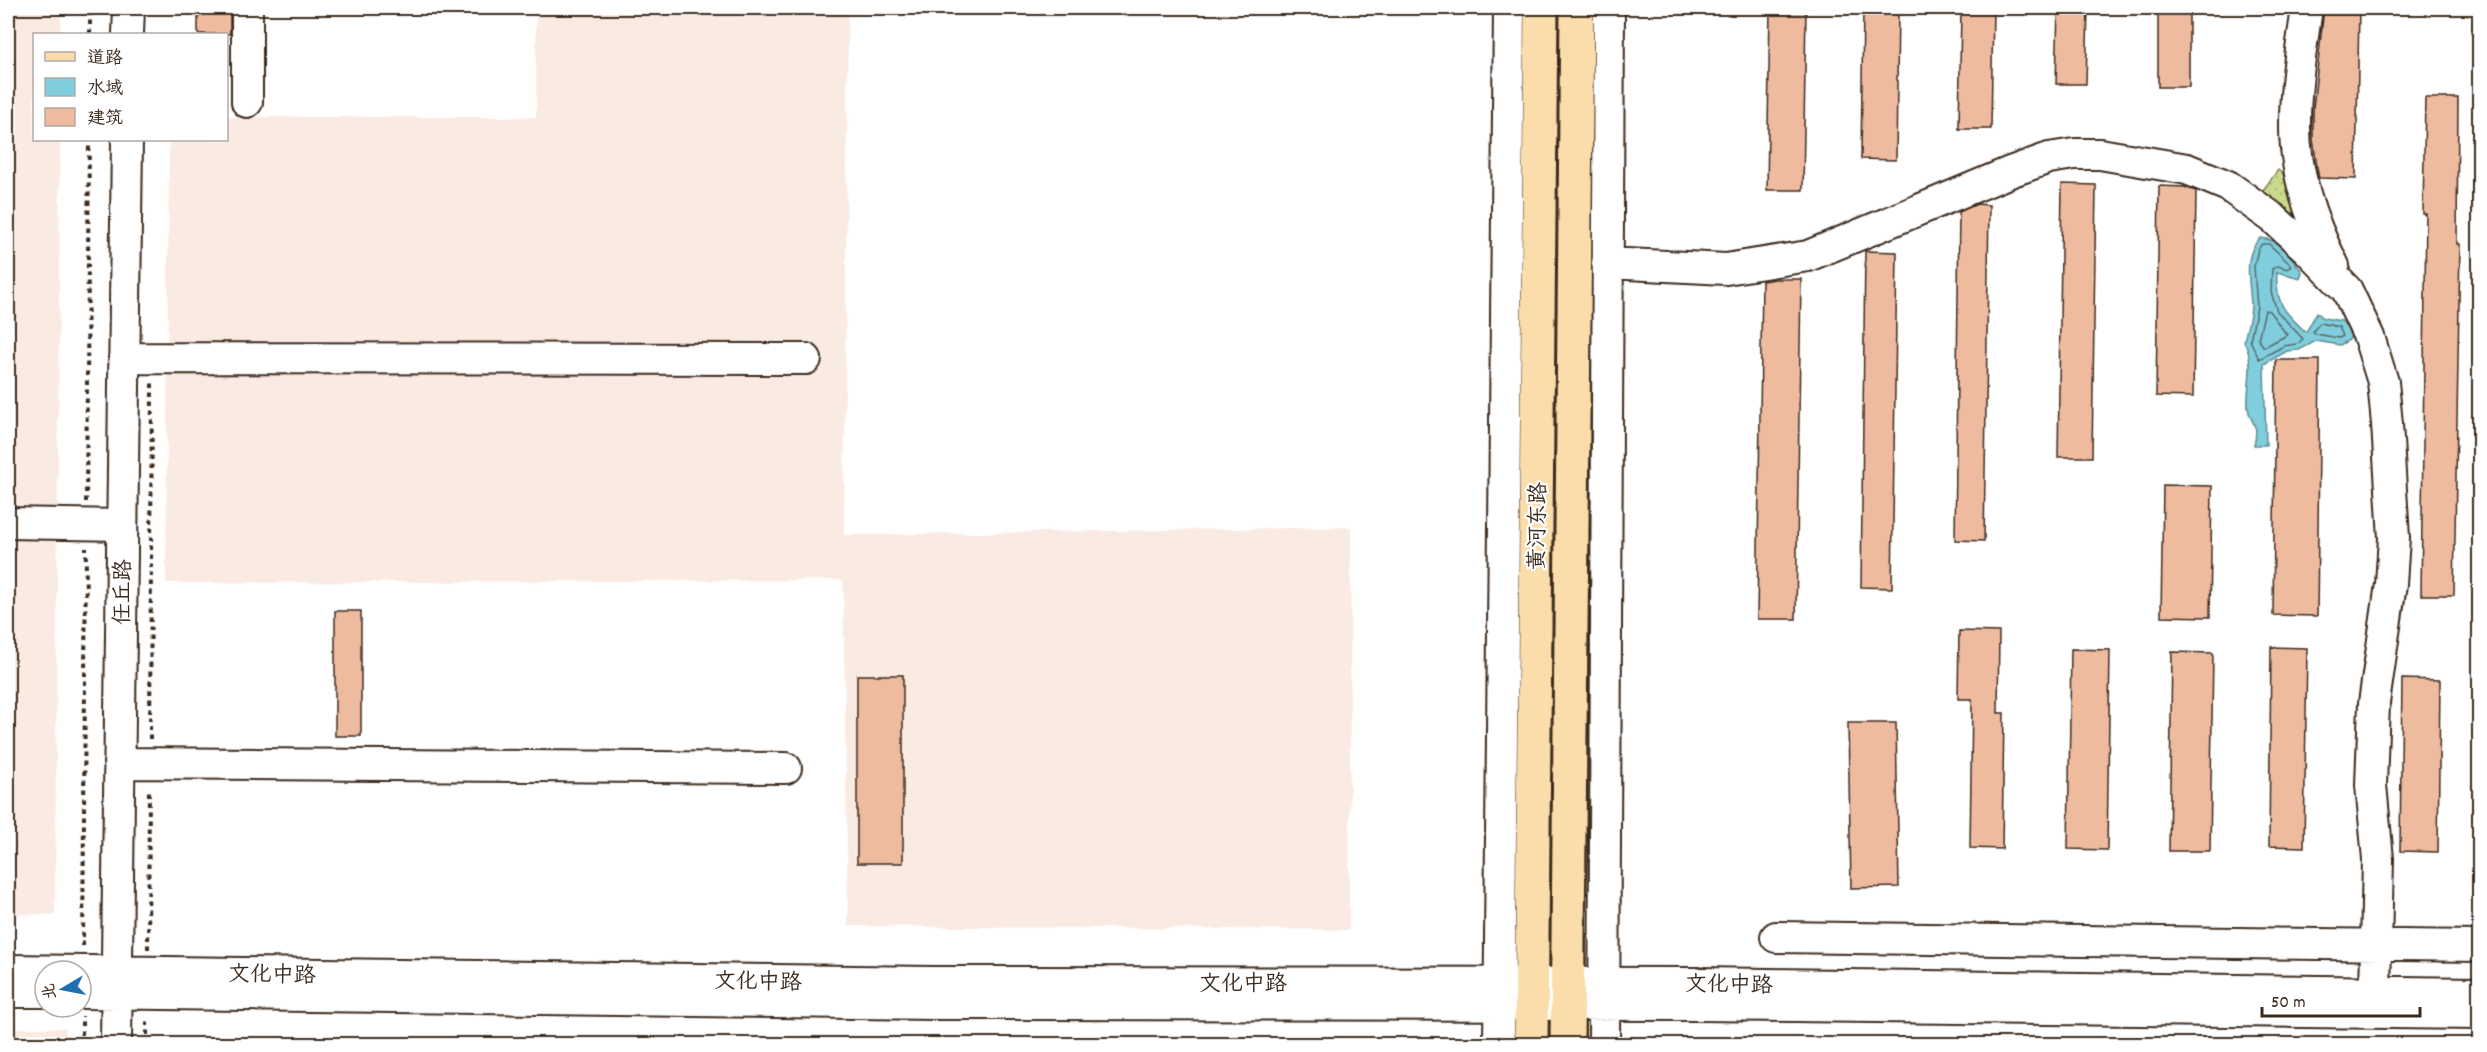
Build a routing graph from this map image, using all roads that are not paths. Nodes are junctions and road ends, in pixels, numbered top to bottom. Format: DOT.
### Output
graph roads {
  1 [pos="129,8"];
  2 [pos="247,8"];
  3 [pos="1509,8"];
  4 [pos="1541,8"];
  5 [pos="1577,8"];
  6 [pos="1609,8"];
  7 [pos="2307,8"];
  8 [pos="128,33"];
  9 [pos="247,102"];
  10 [pos="127,141"];
  11 [pos="1608,263"];
  12 [pos="2347,290"];
  13 [pos="138,358"];
  14 [pos="806,359"];
  15 [pos="8,523"];
  16 [pos="122,525"];
  17 [pos="119,763"];
  18 [pos="786,768"];
  19 [pos="1776,937"];
  20 [pos="1919,939"];
  21 [pos="2376,945"];
  22 [pos="2480,946"];
  23 [pos="8,970"];
  24 [pos="33,975"];
  25 [pos="117,982"];
  26 [pos="93,984"];
  27 [pos="1918,986"];
  28 [pos="8,992"];
  29 [pos="33,992"];
  30 [pos="2375,992"];
  31 [pos="2480,993"];
  32 [pos="1499,994"];
  33 [pos="1532,994"];
  34 [pos="1568,994"];
  35 [pos="1604,994"];
  36 [pos="2480,1014"];
  37 [pos="116,1044"];
  38 [pos="1499,1044"];
  39 [pos="1531,1044"];
  40 [pos="1567,1044"];
  41 [pos="1604,1044"];
  1 -- 8 [label="street"];
  2 -- 9 [label="street"];
  3 -- 32 [label="street"];
  4 -- 33 [label="main road, 黄河东路"];
  5 -- 34 [label="main road, 黄河东路"];
  6 -- 11 [label="street"];
  7 -- 12 [label="street"];
  10 -- 13 [label="street, 任丘路"];
  11 -- 12 [label="street"];
  11 -- 35 [label="street"];
  12 -- 21 [label="street"];
  13 -- 14 [label="street"];
  13 -- 16 [label="street, 任丘路"];
  15 -- 16 [label="street"];
  16 -- 17 [label="street, 任丘路"];
  17 -- 18 [label="street"];
  17 -- 25 [label="street, 任丘路"];
  19 -- 20 [label="street"];
  20 -- 21 [label="street"];
  20 -- 27 [label="street"];
  21 -- 22 [label="street"];
  21 -- 30 [label="street"];
  23 -- 24 [label="street, 文化中路"];
  25 -- 26 [label="street, 文化中路"];
  25 -- 32 [label="street, 文化中路"];
  25 -- 37 [label="street, 任丘路"];
  27 -- 30 [label="street, 文化中路"];
  27 -- 35 [label="street, 文化中路"];
  28 -- 29 [label="street"];
  30 -- 31 [label="street, 文化中路"];
  32 -- 33 [label="street, 文化中路"];
  32 -- 38 [label="street"];
  33 -- 34 [label="street, 文化中路"];
  33 -- 39 [label="main road, 黄河东路"];
  34 -- 35 [label="street, 文化中路"];
  34 -- 40 [label="main road, 黄河东路"];
  35 -- 36 [label="street, 文化中路"];
  35 -- 41 [label="street"];
}
